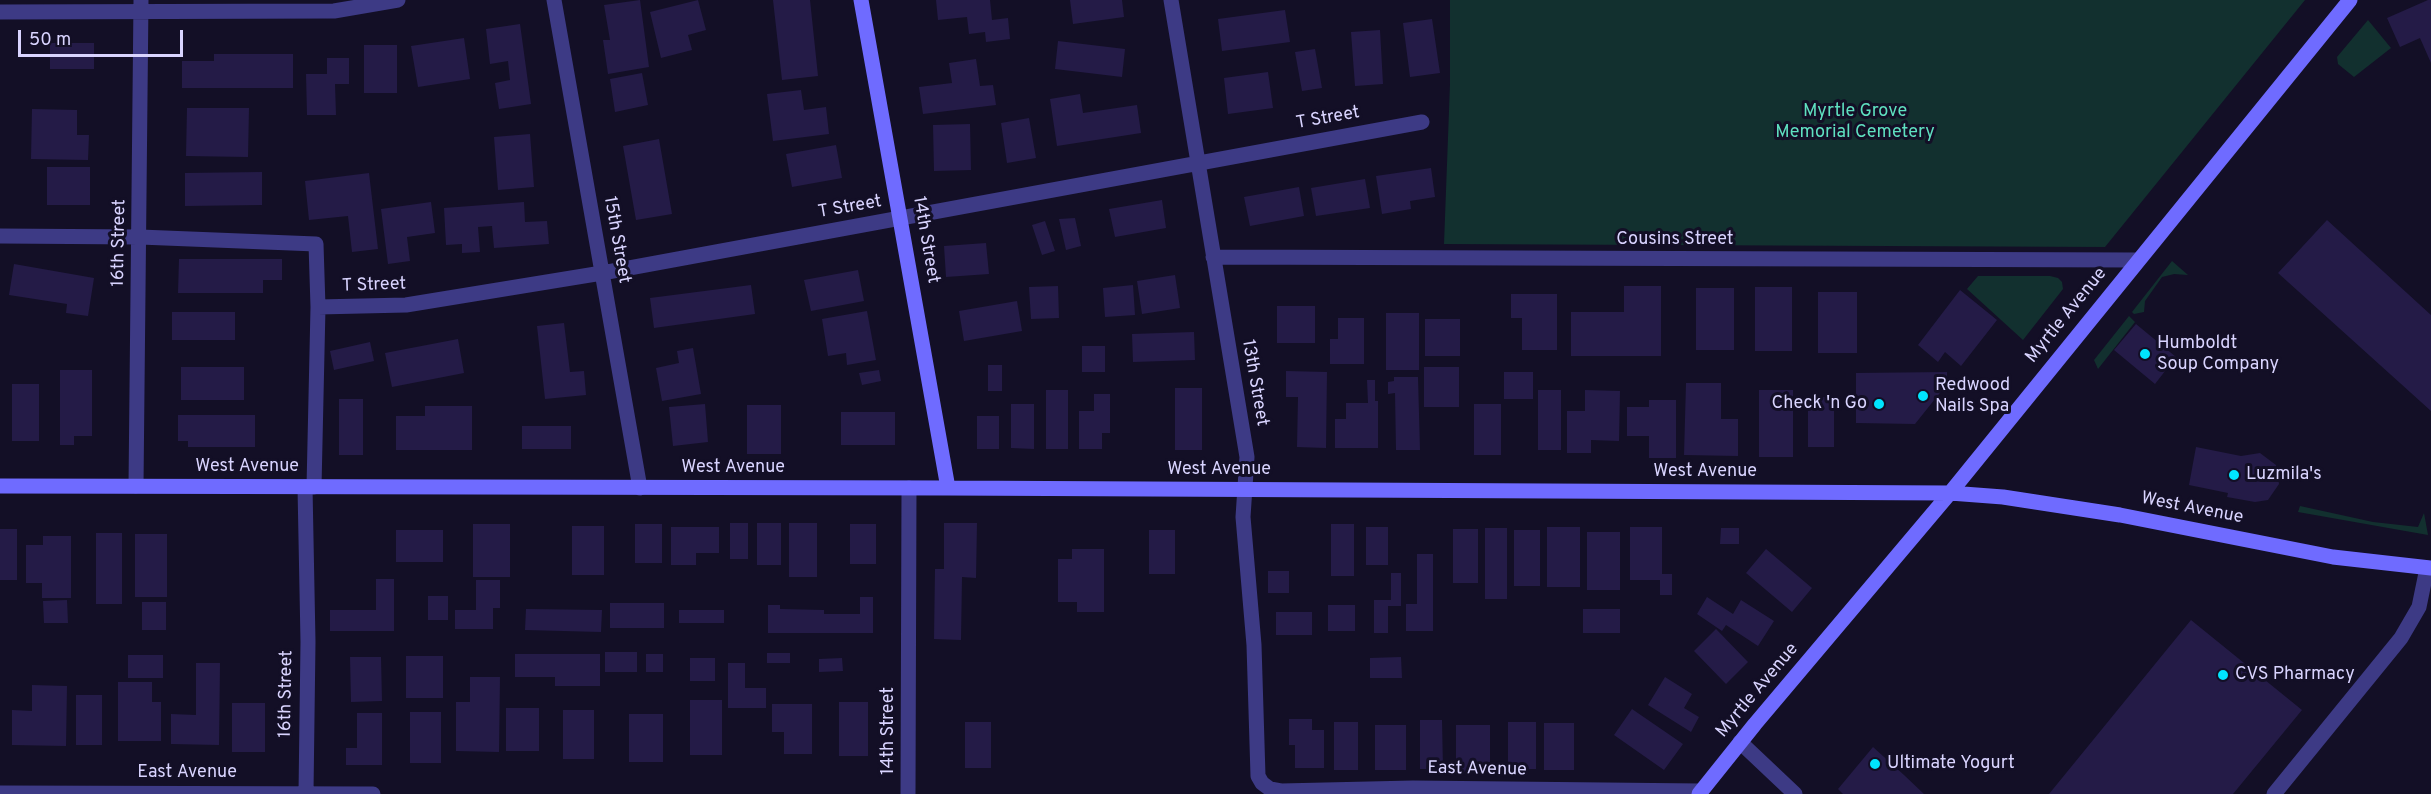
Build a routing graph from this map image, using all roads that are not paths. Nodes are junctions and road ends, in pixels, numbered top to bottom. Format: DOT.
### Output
graph roads {
  1 [pos="398,0"];
  2 [pos="554,0"];
  3 [pos="861,0"];
  4 [pos="1171,0"];
  5 [pos="2350,0"];
  6 [pos="141,6"];
  7 [pos="0,12"];
  8 [pos="1422,122"];
  9 [pos="1198,164"];
  10 [pos="901,218"];
  11 [pos="0,236"];
  12 [pos="140,237"];
  13 [pos="1213,257"];
  14 [pos="2137,261"];
  15 [pos="602,273"];
  16 [pos="318,307"];
  17 [pos="0,486"];
  18 [pos="136,486"];
  19 [pos="309,487"];
  20 [pos="640,488"];
  21 [pos="909,488"];
  22 [pos="948,488"];
  23 [pos="1246,490"];
  24 [pos="1950,493"];
  25 [pos="2429,568"];
  26 [pos="1740,742"];
  27 [pos="1258,776"];
  28 [pos="1413,791"];
  29 [pos="0,793"];
  30 [pos="306,793"];
  31 [pos="1700,793"];
  32 [pos="373,794"];
  33 [pos="908,794"];
  34 [pos="1795,794"];
  35 [pos="2274,794"];
  1 -- 6 [label="street"];
  2 -- 15 [label="street, 15th Street"];
  3 -- 10 [label="main road, 14th Street"];
  4 -- 9 [label="street, 13th Street"];
  5 -- 14 [label="main road, Myrtle Avenue"];
  6 -- 7 [label="street"];
  6 -- 12 [label="street, 16th Street"];
  8 -- 9 [label="street, T Street"];
  9 -- 10 [label="street, T Street"];
  9 -- 13 [label="street, 13th Street"];
  10 -- 15 [label="street, T Street"];
  10 -- 22 [label="main road, 14th Street"];
  11 -- 12 [label="street"];
  12 -- 16 [label="street, T Street"];
  12 -- 18 [label="street, 16th Street"];
  13 -- 14 [label="street, Cousins Street"];
  13 -- 23 [label="street, 13th Street"];
  14 -- 24 [label="main road, Myrtle Avenue"];
  15 -- 16 [label="street, T Street"];
  15 -- 20 [label="street, 15th Street"];
  16 -- 19 [label="street, T Street"];
  17 -- 18 [label="main road, West Avenue"];
  18 -- 19 [label="main road, West Avenue"];
  19 -- 20 [label="main road, West Avenue"];
  19 -- 30 [label="street, 16th Street"];
  20 -- 21 [label="main road, West Avenue"];
  21 -- 22 [label="main road, West Avenue"];
  21 -- 33 [label="street, 14th Street"];
  22 -- 23 [label="main road, West Avenue"];
  23 -- 24 [label="main road, West Avenue"];
  23 -- 27 [label="street, 13th Street"];
  24 -- 25 [label="main road, West Avenue"];
  24 -- 26 [label="main road, Myrtle Avenue"];
  25 -- 35 [label="street"];
  26 -- 31 [label="main road, Myrtle Avenue"];
  26 -- 34 [label="street"];
  27 -- 28 [label="street, East Avenue"];
  28 -- 31 [label="street, East Avenue"];
  29 -- 30 [label="street, East Avenue"];
  30 -- 32 [label="street, East Avenue"];
}
